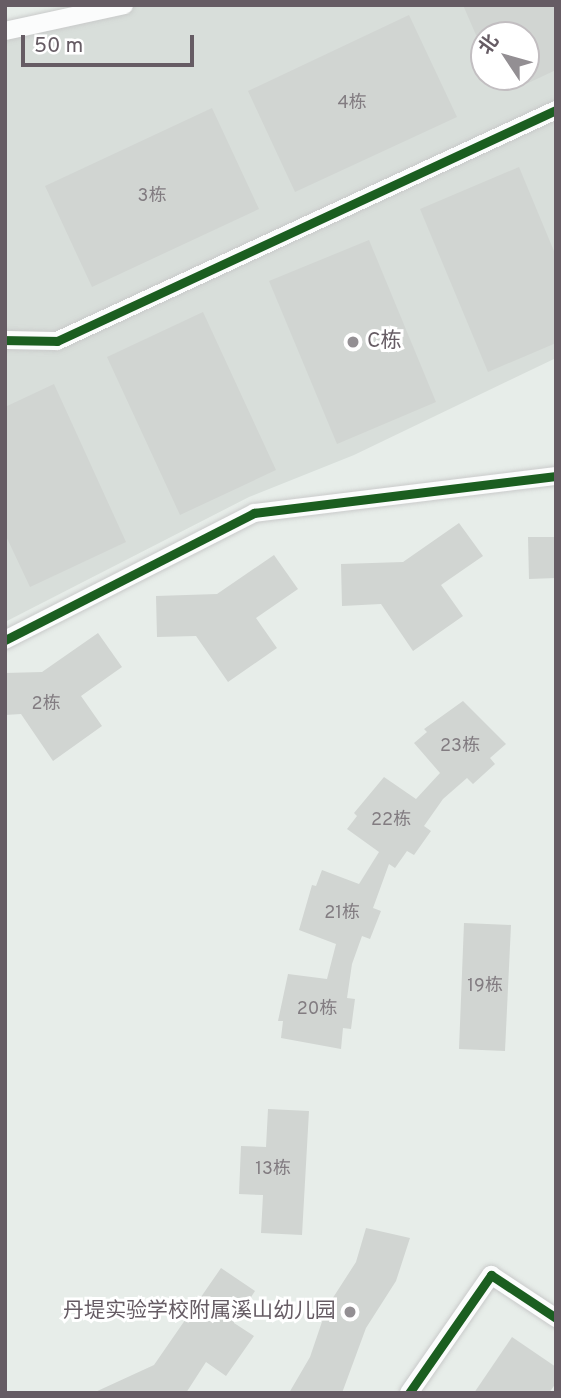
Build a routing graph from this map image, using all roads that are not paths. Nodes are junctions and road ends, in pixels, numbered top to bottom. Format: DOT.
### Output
graph roads {
  1 [pos="124,5"];
  2 [pos="5,31"];
  3 [pos="556,110"];
  4 [pos="5,340"];
  5 [pos="556,476"];
  6 [pos="5,639"];
  7 [pos="556,1318"];
  8 [pos="410,1393"];
  1 -- 2 [label="street"];
  3 -- 4 [label="street"];
  5 -- 6 [label="street"];
  7 -- 8 [label="street"];
}
